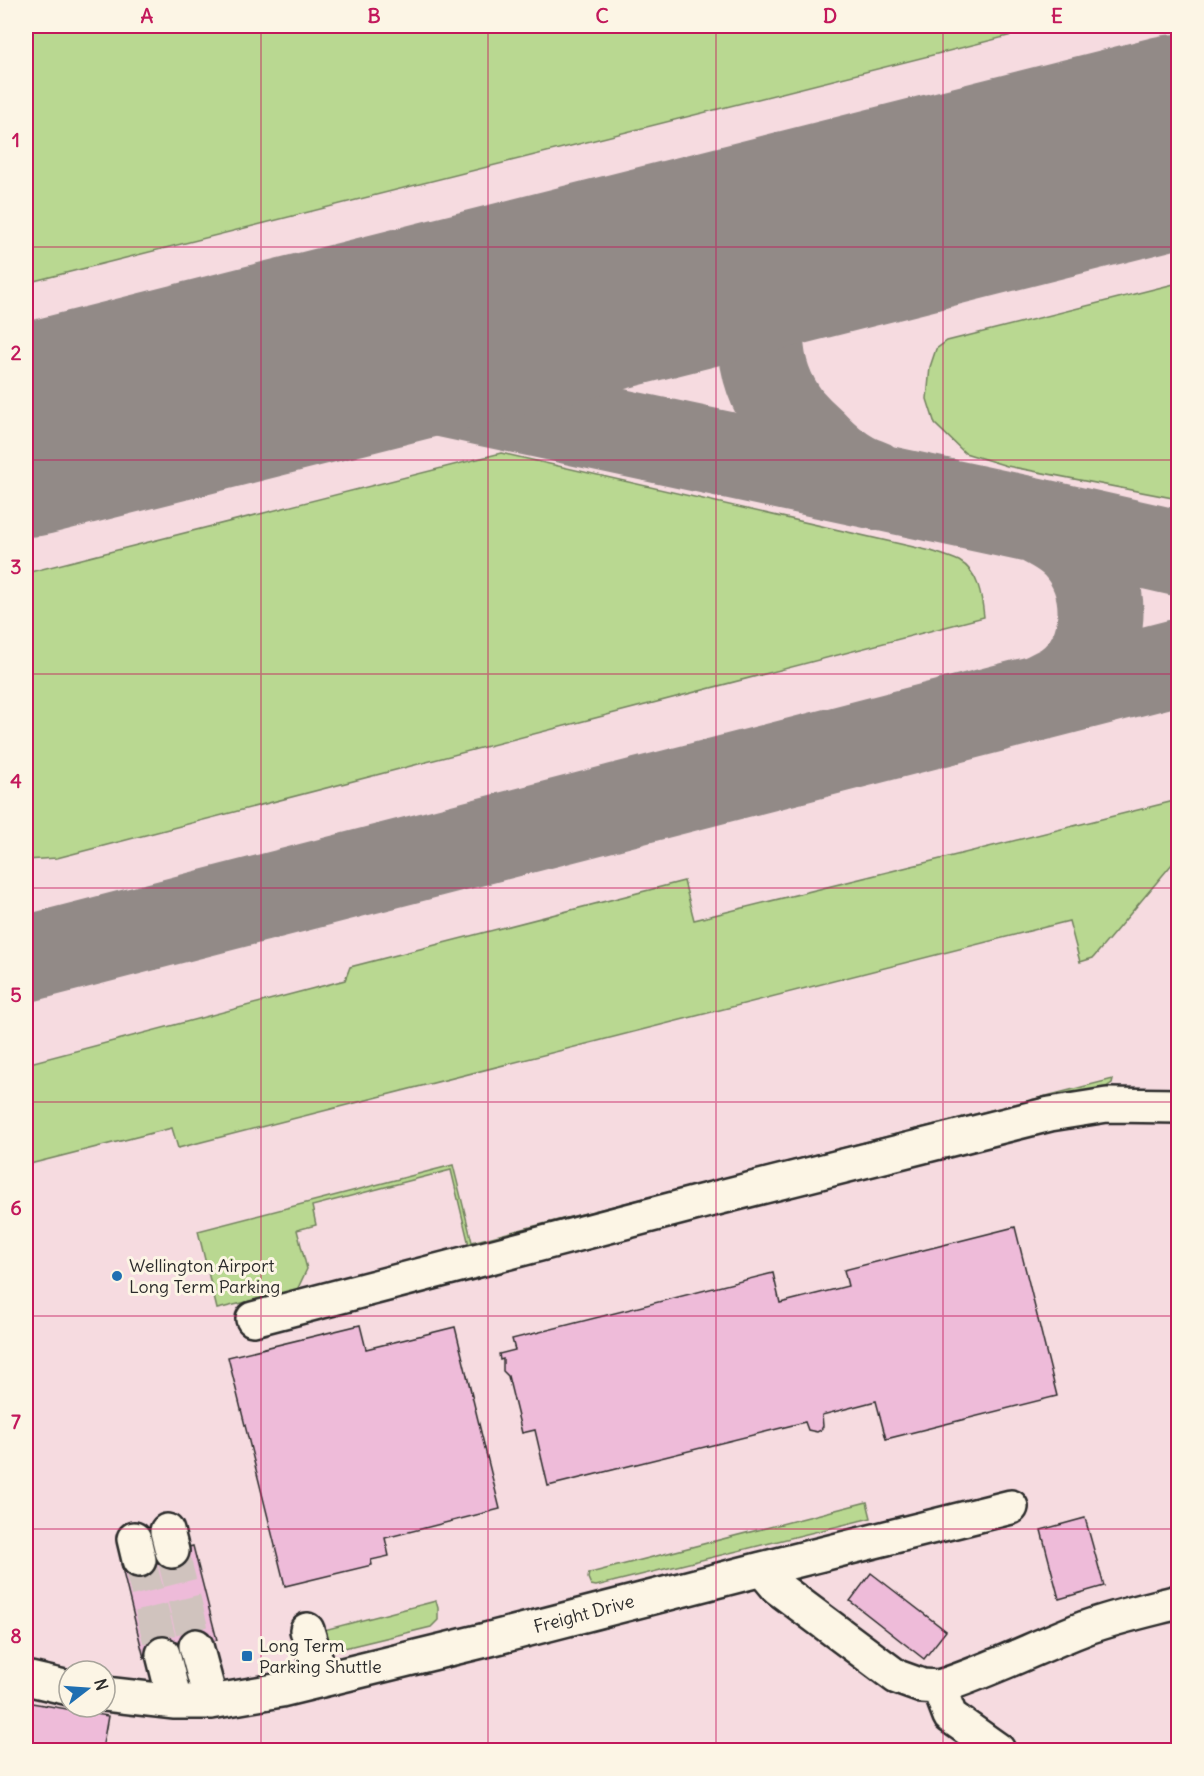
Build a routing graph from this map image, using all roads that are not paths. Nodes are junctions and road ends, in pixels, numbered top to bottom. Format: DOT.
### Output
graph roads {
  1 [pos="1179,1106"];
  2 [pos="253,1319"];
  3 [pos="1011,1507"];
  4 [pos="762,1569"];
  5 [pos="1179,1602"];
  6 [pos="307,1630"];
  7 [pos="196,1646"];
  8 [pos="163,1654"];
  9 [pos="26,1678"];
  10 [pos="322,1680"];
  11 [pos="57,1685"];
  12 [pos="939,1687"];
  13 [pos="117,1695"];
  14 [pos="175,1702"];
  15 [pos="211,1702"];
  16 [pos="998,1750"];
  1 -- 2 [label="street"];
  3 -- 4 [label="street, Freight Drive"];
  4 -- 10 [label="street, Freight Drive"];
  4 -- 12 [label="street"];
  5 -- 12 [label="street"];
  6 -- 10 [label="street"];
  7 -- 15 [label="street"];
  8 -- 14 [label="street"];
  9 -- 11 [label="street"];
  10 -- 15 [label="street, Freight Drive"];
  12 -- 16 [label="street"];
  13 -- 14 [label="street, Freight Drive"];
  14 -- 15 [label="street, Freight Drive"];
}
